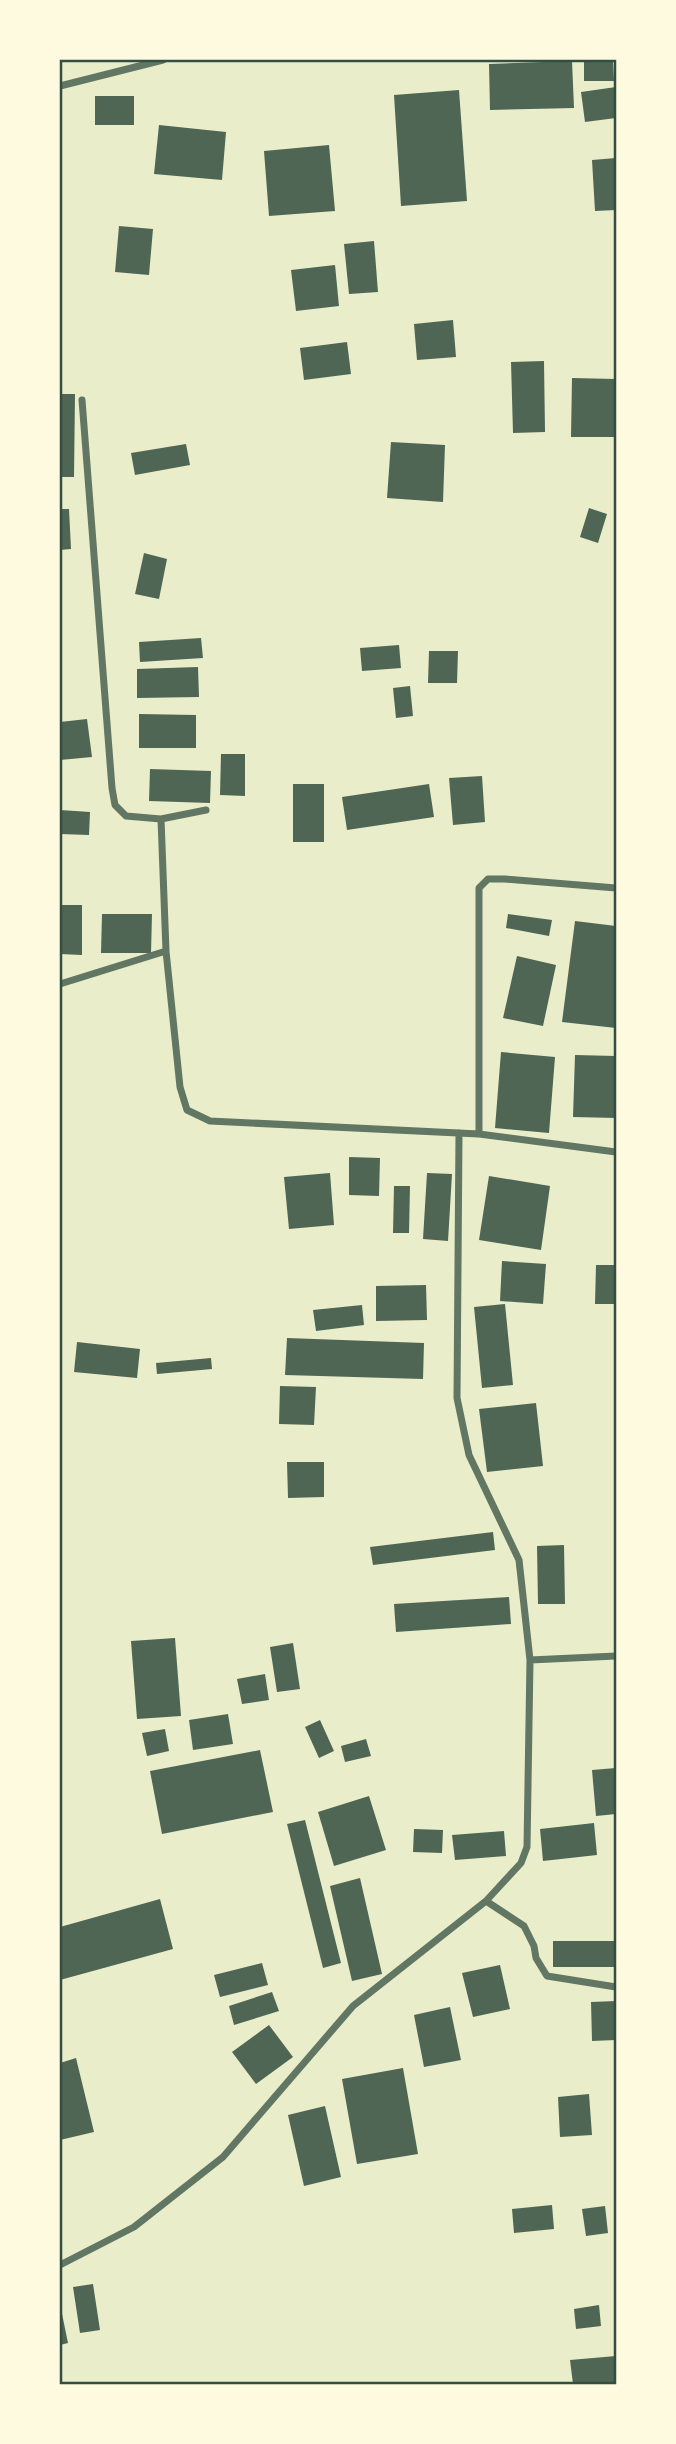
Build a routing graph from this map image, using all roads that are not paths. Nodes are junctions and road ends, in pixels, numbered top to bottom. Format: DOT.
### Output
graph roads {
  1 [pos="163,60"];
  2 [pos="60,86"];
  3 [pos="82,400"];
  4 [pos="206,810"];
  5 [pos="161,819"];
  6 [pos="617,888"];
  7 [pos="166,951"];
  8 [pos="60,985"];
  9 [pos="460,1133"];
  10 [pos="479,1134"];
  11 [pos="617,1152"];
  12 [pos="617,1656"];
  13 [pos="530,1660"];
  14 [pos="486,1901"];
  15 [pos="617,1987"];
  16 [pos="60,2266"];
  1 -- 2 [label="street"];
  3 -- 5 [label="street"];
  4 -- 5 [label="street"];
  5 -- 7 [label="street"];
  6 -- 10 [label="street"];
  7 -- 8 [label="street"];
  7 -- 9 [label="street"];
  9 -- 10 [label="street"];
  9 -- 13 [label="street"];
  10 -- 11 [label="street"];
  12 -- 13 [label="street"];
  13 -- 14 [label="street"];
  14 -- 15 [label="street"];
  14 -- 16 [label="street"];
}
